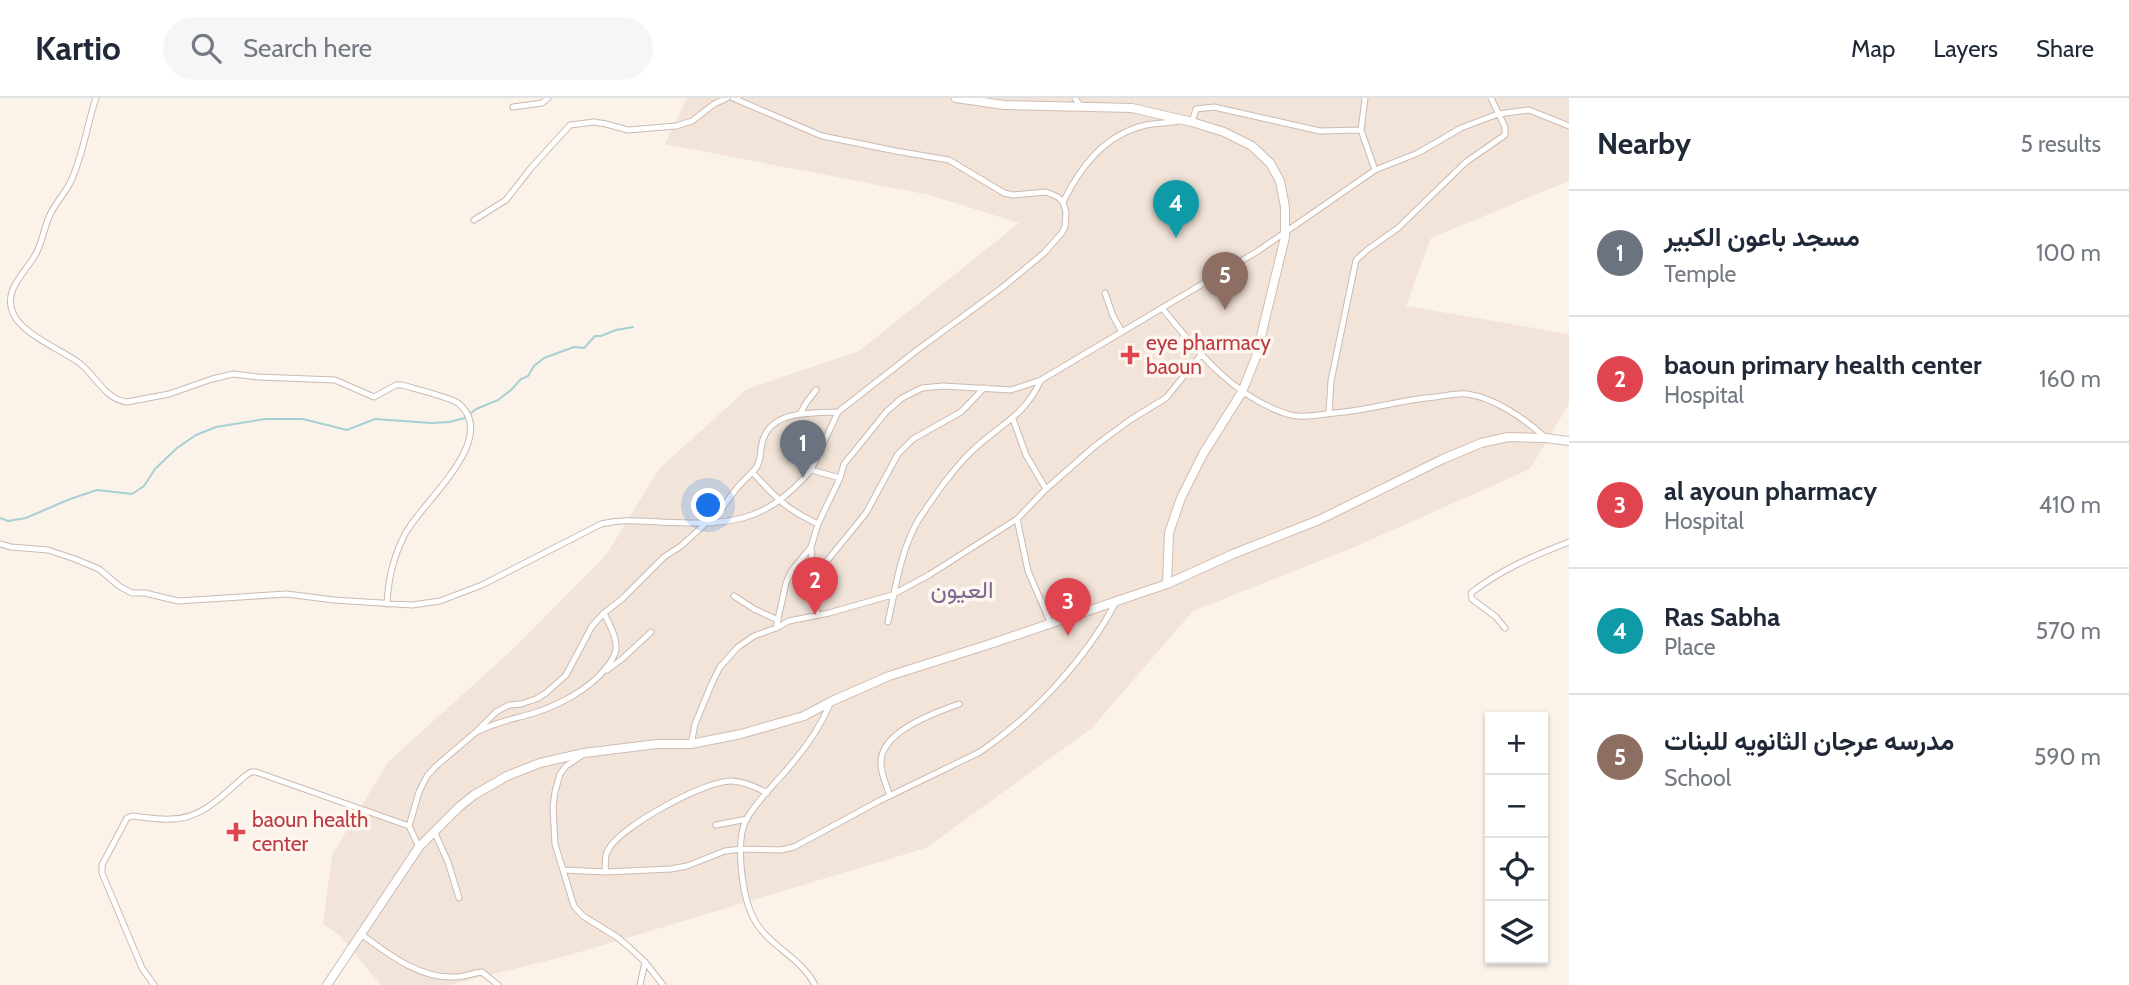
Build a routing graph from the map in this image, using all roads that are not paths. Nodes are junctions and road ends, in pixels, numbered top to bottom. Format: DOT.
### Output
graph roads {
  1 [pos="96,98"];
  2 [pos="548,98"];
  3 [pos="727,98"];
  4 [pos="733,98"];
  5 [pos="956,98"];
  6 [pos="1075,98"];
  7 [pos="1365,98"];
  8 [pos="1491,98"];
  9 [pos="513,107"];
  10 [pos="1081,107"];
  11 [pos="1498,114"];
  12 [pos="1183,121"];
  13 [pos="1192,122"];
  14 [pos="1569,126"];
  15 [pos="1361,130"];
  16 [pos="1375,170"];
  17 [pos="1063,202"];
  18 [pos="474,220"];
  19 [pos="1286,232"];
  20 [pos="1105,293"];
  21 [pos="1162,308"];
  22 [pos="1122,332"];
  23 [pos="1201,355"];
  24 [pos="1041,380"];
  25 [pos="985,388"];
  26 [pos="816,390"];
  27 [pos="1242,392"];
  28 [pos="838,412"];
  29 [pos="800,414"];
  30 [pos="1329,414"];
  31 [pos="1013,419"];
  32 [pos="1546,438"];
  33 [pos="1569,441"];
  34 [pos="811,470"];
  35 [pos="752,472"];
  36 [pos="840,478"];
  37 [pos="1046,489"];
  38 [pos="779,501"];
  39 [pos="1017,519"];
  40 [pos="708,524"];
  41 [pos="818,524"];
  42 [pos="1569,542"];
  43 [pos="0,544"];
  44 [pos="811,547"];
  45 [pos="813,580"];
  46 [pos="1167,584"];
  47 [pos="892,595"];
  48 [pos="734,596"];
  49 [pos="1116,602"];
  50 [pos="387,604"];
  51 [pos="604,613"];
  52 [pos="817,615"];
  53 [pos="778,620"];
  54 [pos="888,622"];
  55 [pos="1051,624"];
  56 [pos="776,628"];
  57 [pos="1505,628"];
  58 [pos="651,632"];
  59 [pos="601,674"];
  60 [pos="831,701"];
  61 [pos="959,704"];
  62 [pos="476,732"];
  63 [pos="691,744"];
  64 [pos="584,753"];
  65 [pos="767,793"];
  66 [pos="890,796"];
  67 [pos="747,819"];
  68 [pos="716,825"];
  69 [pos="409,826"];
  70 [pos="434,831"];
  71 [pos="419,847"];
  72 [pos="741,849"];
  73 [pos="564,870"];
  74 [pos="605,872"];
  75 [pos="459,898"];
  76 [pos="361,934"];
  77 [pos="645,962"];
  78 [pos="154,985"];
  79 [pos="327,985"];
  80 [pos="499,985"];
  81 [pos="640,985"];
  82 [pos="663,985"];
  83 [pos="815,985"];
  1 -- 50 [label="street"];
  2 -- 9 [label="street"];
  3 -- 18 [label="street"];
  4 -- 17 [label="street"];
  5 -- 10 [label="street"];
  6 -- 10 [label="street"];
  7 -- 15 [label="street"];
  8 -- 11 [label="street"];
  10 -- 12 [label="street"];
  11 -- 14 [label="street"];
  11 -- 16 [label="street"];
  11 -- 30 [label="street"];
  12 -- 13 [label="street"];
  12 -- 17 [label="street"];
  13 -- 15 [label="street"];
  13 -- 19 [label="street"];
  15 -- 16 [label="street"];
  16 -- 19 [label="street"];
  17 -- 28 [label="street"];
  19 -- 21 [label="street"];
  19 -- 27 [label="street"];
  20 -- 22 [label="street"];
  21 -- 22 [label="street"];
  21 -- 23 [label="street"];
  22 -- 24 [label="street"];
  23 -- 27 [label="street"];
  23 -- 37 [label="street"];
  24 -- 25 [label="street"];
  24 -- 31 [label="street"];
  25 -- 36 [label="street"];
  25 -- 45 [label="street"];
  26 -- 29 [label="street"];
  27 -- 30 [label="street"];
  27 -- 46 [label="street"];
  28 -- 29 [label="street"];
  28 -- 34 [label="street"];
  29 -- 35 [label="street"];
  30 -- 32 [label="street"];
  31 -- 37 [label="street"];
  31 -- 47 [label="street"];
  32 -- 33 [label="street"];
  32 -- 46 [label="street"];
  34 -- 36 [label="street"];
  34 -- 38 [label="street"];
  35 -- 38 [label="street"];
  35 -- 40 [label="street"];
  36 -- 41 [label="street"];
  37 -- 39 [label="street"];
  38 -- 40 [label="street"];
  38 -- 41 [label="street"];
  39 -- 47 [label="street"];
  39 -- 55 [label="street"];
  40 -- 50 [label="street"];
  40 -- 51 [label="street"];
  41 -- 44 [label="street"];
  42 -- 57 [label="street"];
  43 -- 50 [label="street"];
  44 -- 45 [label="street"];
  44 -- 53 [label="street"];
  45 -- 52 [label="street"];
  46 -- 49 [label="street"];
  47 -- 52 [label="street"];
  47 -- 54 [label="street"];
  48 -- 53 [label="street"];
  49 -- 55 [label="street"];
  49 -- 66 [label="street"];
  51 -- 59 [label="street"];
  51 -- 62 [label="street"];
  52 -- 56 [label="street"];
  53 -- 56 [label="street"];
  55 -- 60 [label="street"];
  56 -- 63 [label="street"];
  58 -- 59 [label="street"];
  59 -- 62 [label="street"];
  60 -- 63 [label="street"];
  60 -- 65 [label="street"];
  61 -- 66 [label="street"];
  62 -- 69 [label="street"];
  63 -- 64 [label="street"];
  64 -- 70 [label="street"];
  64 -- 73 [label="street"];
  65 -- 67 [label="street"];
  65 -- 74 [label="street"];
  66 -- 72 [label="street"];
  67 -- 68 [label="street"];
  67 -- 72 [label="street"];
  69 -- 71 [label="street"];
  69 -- 78 [label="street"];
  70 -- 71 [label="street"];
  70 -- 75 [label="street"];
  71 -- 76 [label="street"];
  72 -- 74 [label="street"];
  72 -- 83 [label="street"];
  73 -- 74 [label="street"];
  73 -- 77 [label="street"];
  76 -- 79 [label="street"];
  76 -- 80 [label="street"];
  77 -- 81 [label="street"];
  77 -- 82 [label="street"];
}
